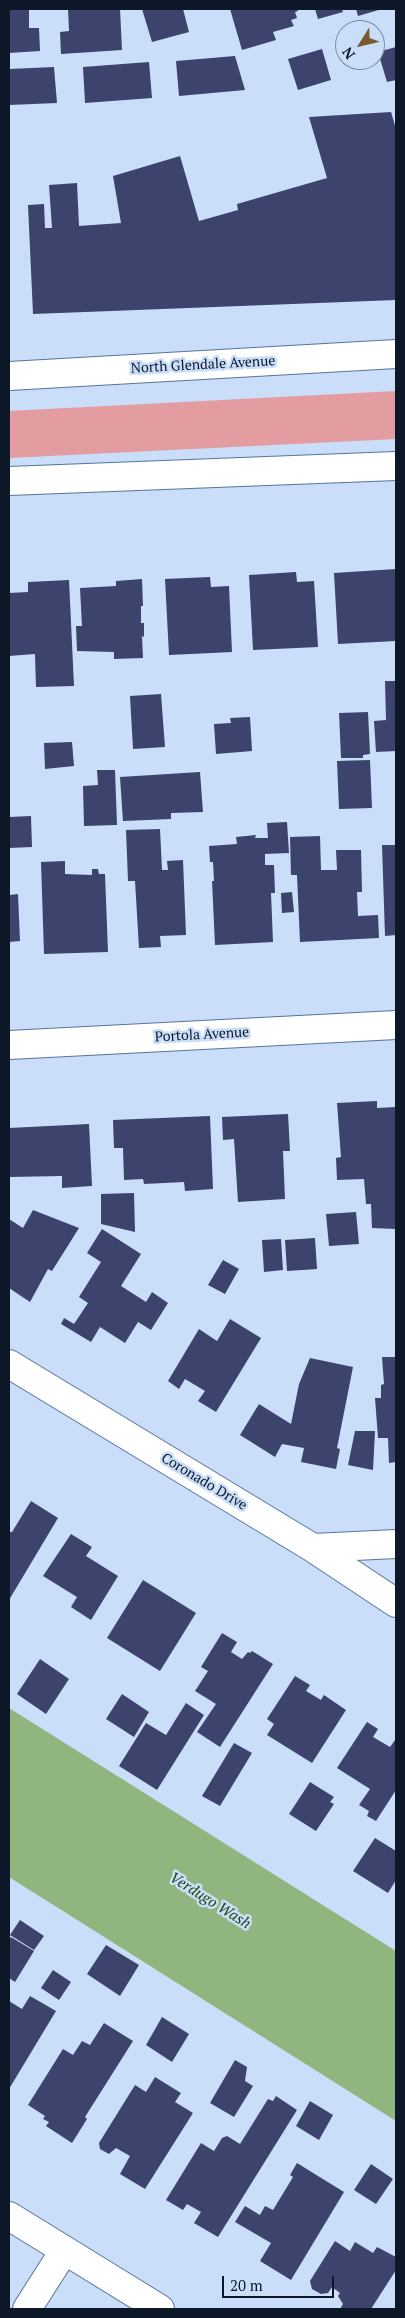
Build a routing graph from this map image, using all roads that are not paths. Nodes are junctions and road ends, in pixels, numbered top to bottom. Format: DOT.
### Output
graph roads {
  1 [pos="396,354"];
  2 [pos="9,376"];
  3 [pos="396,466"];
  4 [pos="9,481"];
  5 [pos="396,1025"];
  6 [pos="9,1045"];
  7 [pos="9,1364"];
  8 [pos="396,1544"];
  9 [pos="313,1548"];
  10 [pos="396,1603"];
  11 [pos="9,2216"];
  12 [pos="64,2251"];
  13 [pos="27,2309"];
  14 [pos="160,2309"];
  1 -- 2 [label="street, North Glendale Avenue"];
  3 -- 4 [label="street"];
  5 -- 6 [label="street, Portola Avenue"];
  7 -- 9 [label="street, Coronado Drive"];
  8 -- 9 [label="street"];
  9 -- 10 [label="street, Coronado Drive"];
  11 -- 12 [label="street"];
  12 -- 13 [label="street"];
  12 -- 14 [label="street"];
}
